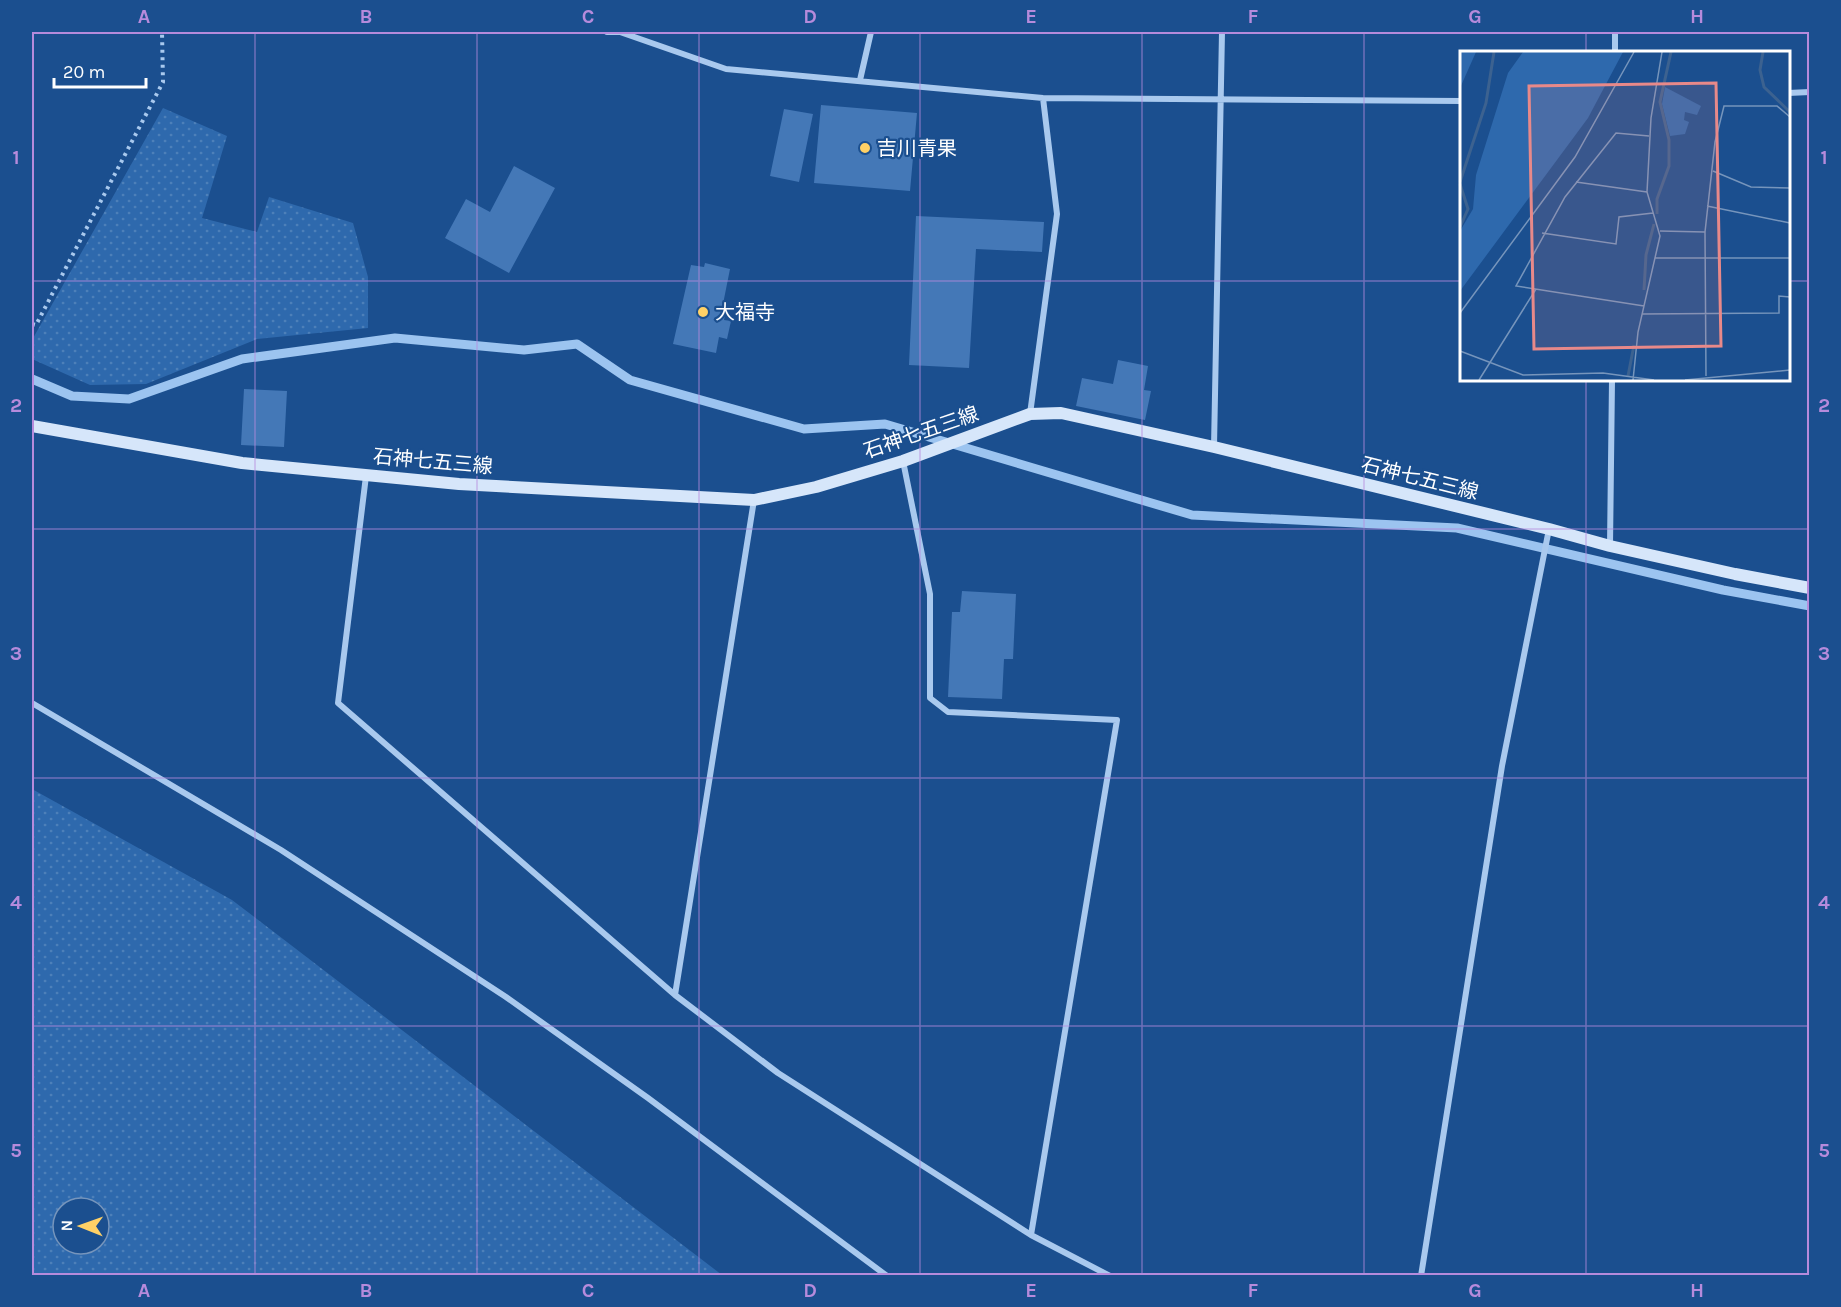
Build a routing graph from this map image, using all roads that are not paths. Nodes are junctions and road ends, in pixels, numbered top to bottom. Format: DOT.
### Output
graph roads {
  1 [pos="607,32"];
  2 [pos="620,32"];
  3 [pos="872,32"];
  4 [pos="1222,32"];
  5 [pos="1615,32"];
  6 [pos="1615,51"];
  7 [pos="861,80"];
  8 [pos="1809,92"];
  9 [pos="1790,93"];
  10 [pos="1043,98"];
  11 [pos="1221,99"];
  12 [pos="1460,101"];
  13 [pos="1612,381"];
  14 [pos="1030,414"];
  15 [pos="32,426"];
  16 [pos="1214,447"];
  17 [pos="903,461"];
  18 [pos="366,476"];
  19 [pos="754,500"];
  20 [pos="1549,529"];
  21 [pos="1610,546"];
  22 [pos="1809,588"];
  23 [pos="32,702"];
  24 [pos="675,994"];
  25 [pos="1031,1235"];
  26 [pos="887,1275"];
  27 [pos="1110,1275"];
  28 [pos="1421,1275"];
  1 -- 2 [label="street"];
  2 -- 7 [label="street"];
  3 -- 7 [label="street"];
  4 -- 11 [label="street"];
  5 -- 6 [label="street"];
  7 -- 10 [label="street"];
  8 -- 9 [label="street"];
  10 -- 11 [label="street"];
  10 -- 14 [label="street"];
  11 -- 12 [label="street"];
  11 -- 16 [label="street"];
  13 -- 21 [label="street"];
  14 -- 16 [label="main road, 石神七五三線"];
  14 -- 17 [label="main road, 石神七五三線"];
  15 -- 18 [label="main road, 石神七五三線"];
  16 -- 20 [label="main road, 石神七五三線"];
  17 -- 19 [label="main road, 石神七五三線"];
  17 -- 25 [label="street"];
  18 -- 19 [label="main road, 石神七五三線"];
  18 -- 24 [label="street"];
  19 -- 24 [label="street"];
  20 -- 21 [label="main road, 石神七五三線"];
  20 -- 28 [label="street"];
  21 -- 22 [label="main road, 石神七五三線"];
  23 -- 26 [label="street"];
  24 -- 25 [label="street"];
  25 -- 27 [label="street"];
}
